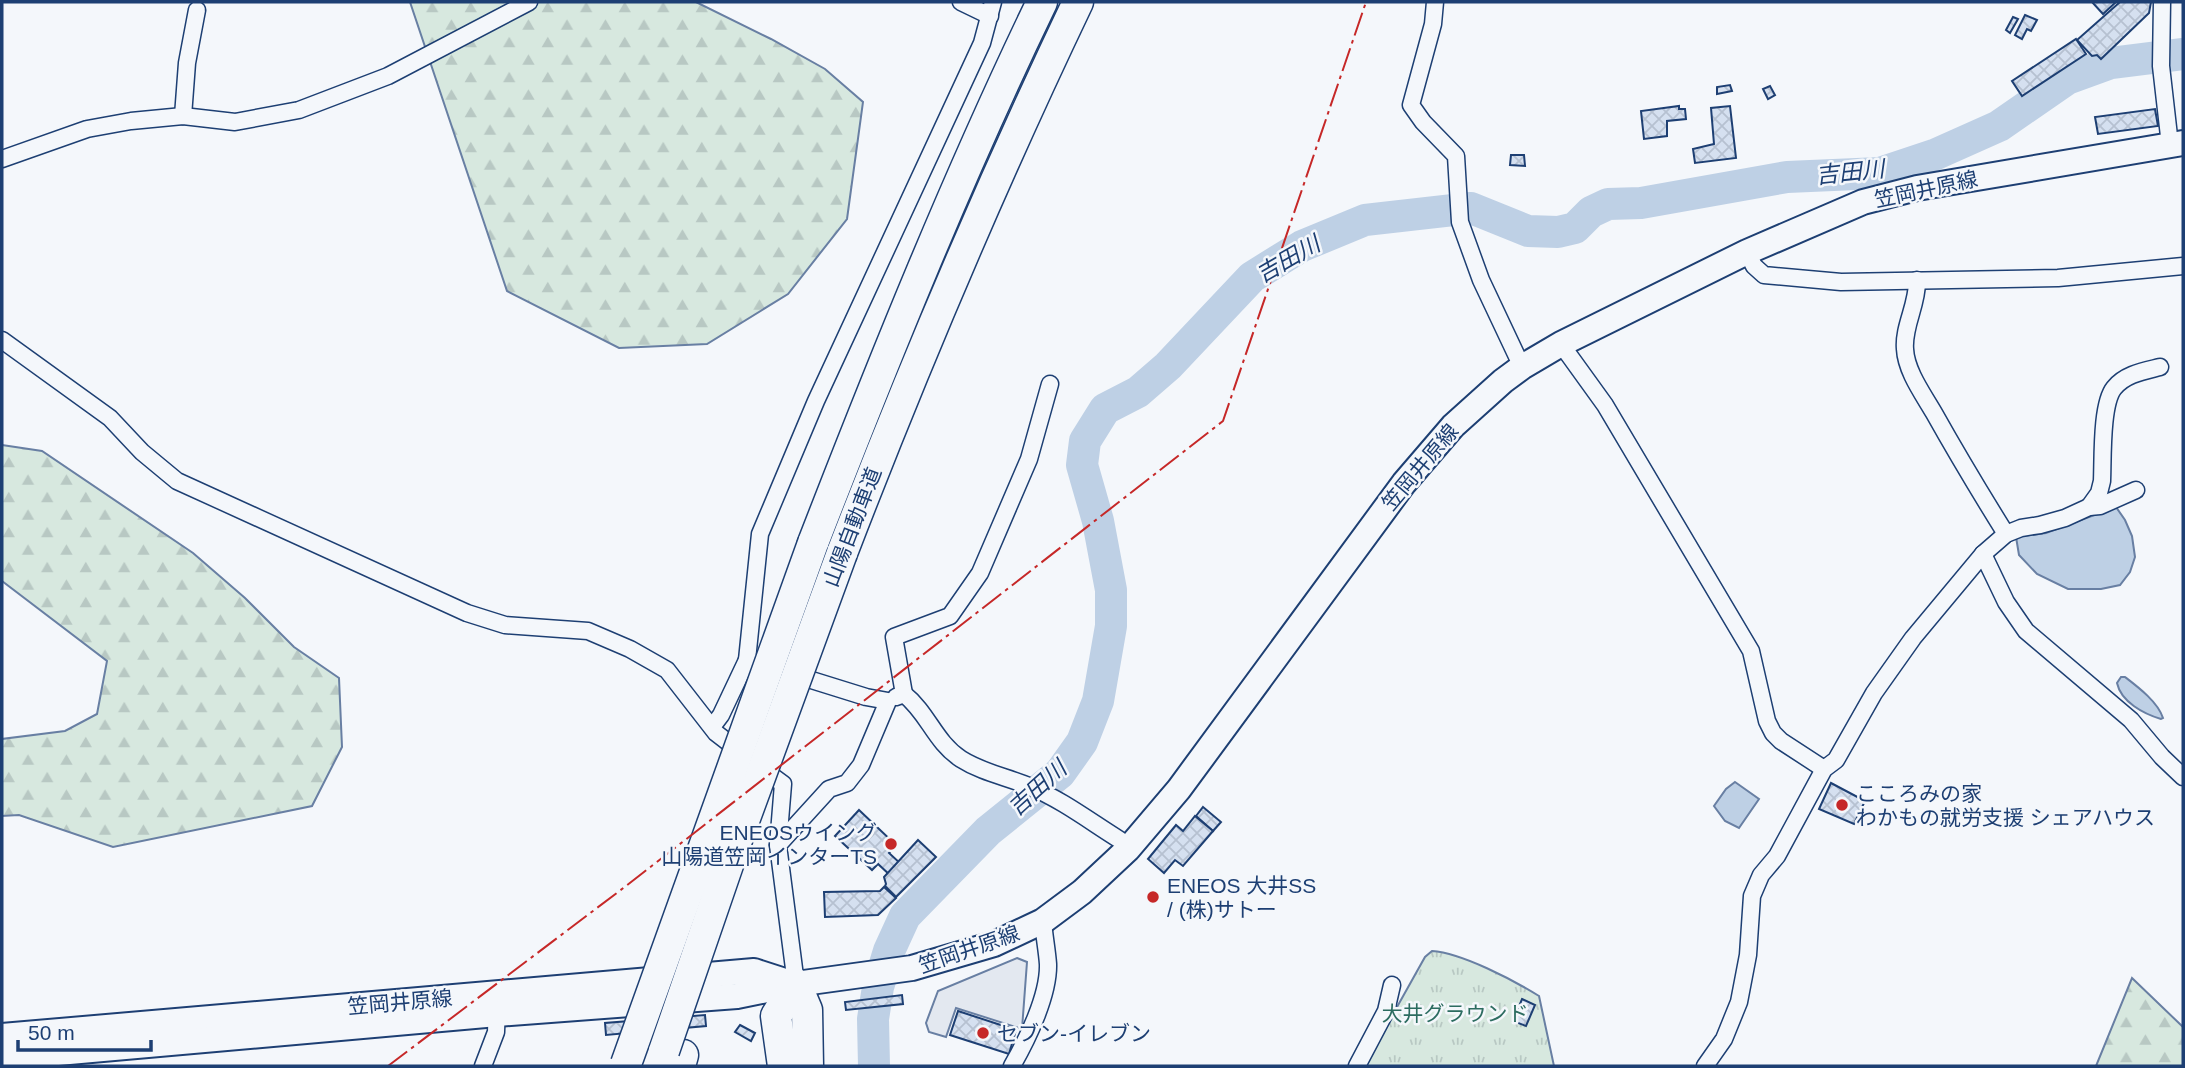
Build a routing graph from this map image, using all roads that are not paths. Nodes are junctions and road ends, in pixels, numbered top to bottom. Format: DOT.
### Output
graph roads {
  1 [pos="529,2"];
  2 [pos="961,2"];
  3 [pos="1042,2"];
  4 [pos="1078,2"];
  5 [pos="1435,2"];
  6 [pos="2162,2"];
  7 [pos="991,9"];
  8 [pos="197,10"];
  9 [pos="183,116"];
  10 [pos="2177,144"];
  11 [pos="2,159"];
  12 [pos="1747,252"];
  13 [pos="2183,267"];
  14 [pos="1917,281"];
  15 [pos="2,340"];
  16 [pos="1561,344"];
  17 [pos="1522,367"];
  18 [pos="2160,367"];
  19 [pos="1050,384"];
  20 [pos="2136,490"];
  21 [pos="2089,507"];
  22 [pos="2006,534"];
  23 [pos="1983,554"];
  24 [pos="747,660"];
  25 [pos="904,694"];
  26 [pos="888,701"];
  27 [pos="712,727"];
  28 [pos="1824,769"];
  29 [pos="2183,777"];
  30 [pos="778,845"];
  31 [pos="1128,849"];
  32 [pos="1043,921"];
  33 [pos="796,984"];
  34 [pos="1392,985"];
  35 [pos="497,1004"];
  36 [pos="2,1036"];
  37 [pos="2,1058"];
  38 [pos="671,1060"];
  39 [pos="626,1065"];
  40 [pos="483,1066"];
  41 [pos="783,1066"];
  42 [pos="808,1066"];
  43 [pos="1012,1066"];
  44 [pos="1357,1066"];
  45 [pos="1705,1066"];
  1 -- 9 [label="street"];
  2 -- 7 [label="street"];
  3 -- 39 [label="highway, 山陽自動車道, bridge"];
  4 -- 38 [label="highway, 山陽自動車道, bridge"];
  5 -- 17 [label="street"];
  6 -- 10 [label="street"];
  7 -- 24 [label="street"];
  8 -- 9 [label="street"];
  9 -- 11 [label="street"];
  10 -- 12 [label="main road, 笠岡井原線"];
  12 -- 14 [label="street"];
  12 -- 16 [label="main road, 笠岡井原線"];
  13 -- 14 [label="street"];
  14 -- 22 [label="street"];
  15 -- 27 [label="street"];
  16 -- 17 [label="main road, 笠岡井原線"];
  16 -- 28 [label="street"];
  17 -- 31 [label="main road, 笠岡井原線"];
  18 -- 21 [label="street"];
  19 -- 25 [label="street"];
  20 -- 21 [label="street"];
  21 -- 22 [label="street"];
  22 -- 23 [label="street"];
  23 -- 28 [label="street"];
  23 -- 29 [label="street"];
  24 -- 26 [label="street"];
  24 -- 27 [label="street"];
  25 -- 26 [label="street"];
  25 -- 31 [label="street"];
  26 -- 30 [label="street"];
  27 -- 30 [label="street"];
  28 -- 45 [label="street"];
  30 -- 33 [label="street"];
  31 -- 32 [label="main road, 笠岡井原線"];
  32 -- 33 [label="main road, 笠岡井原線"];
  32 -- 43 [label="street"];
  33 -- 35 [label="main road, 笠岡井原線"];
  33 -- 41 [label="highway"];
  33 -- 42 [label="highway"];
  34 -- 44 [label="street"];
  35 -- 36 [label="main road, 笠岡井原線"];
  35 -- 37 [label="main road, 笠岡井原線"];
  35 -- 40 [label="street"];
}
